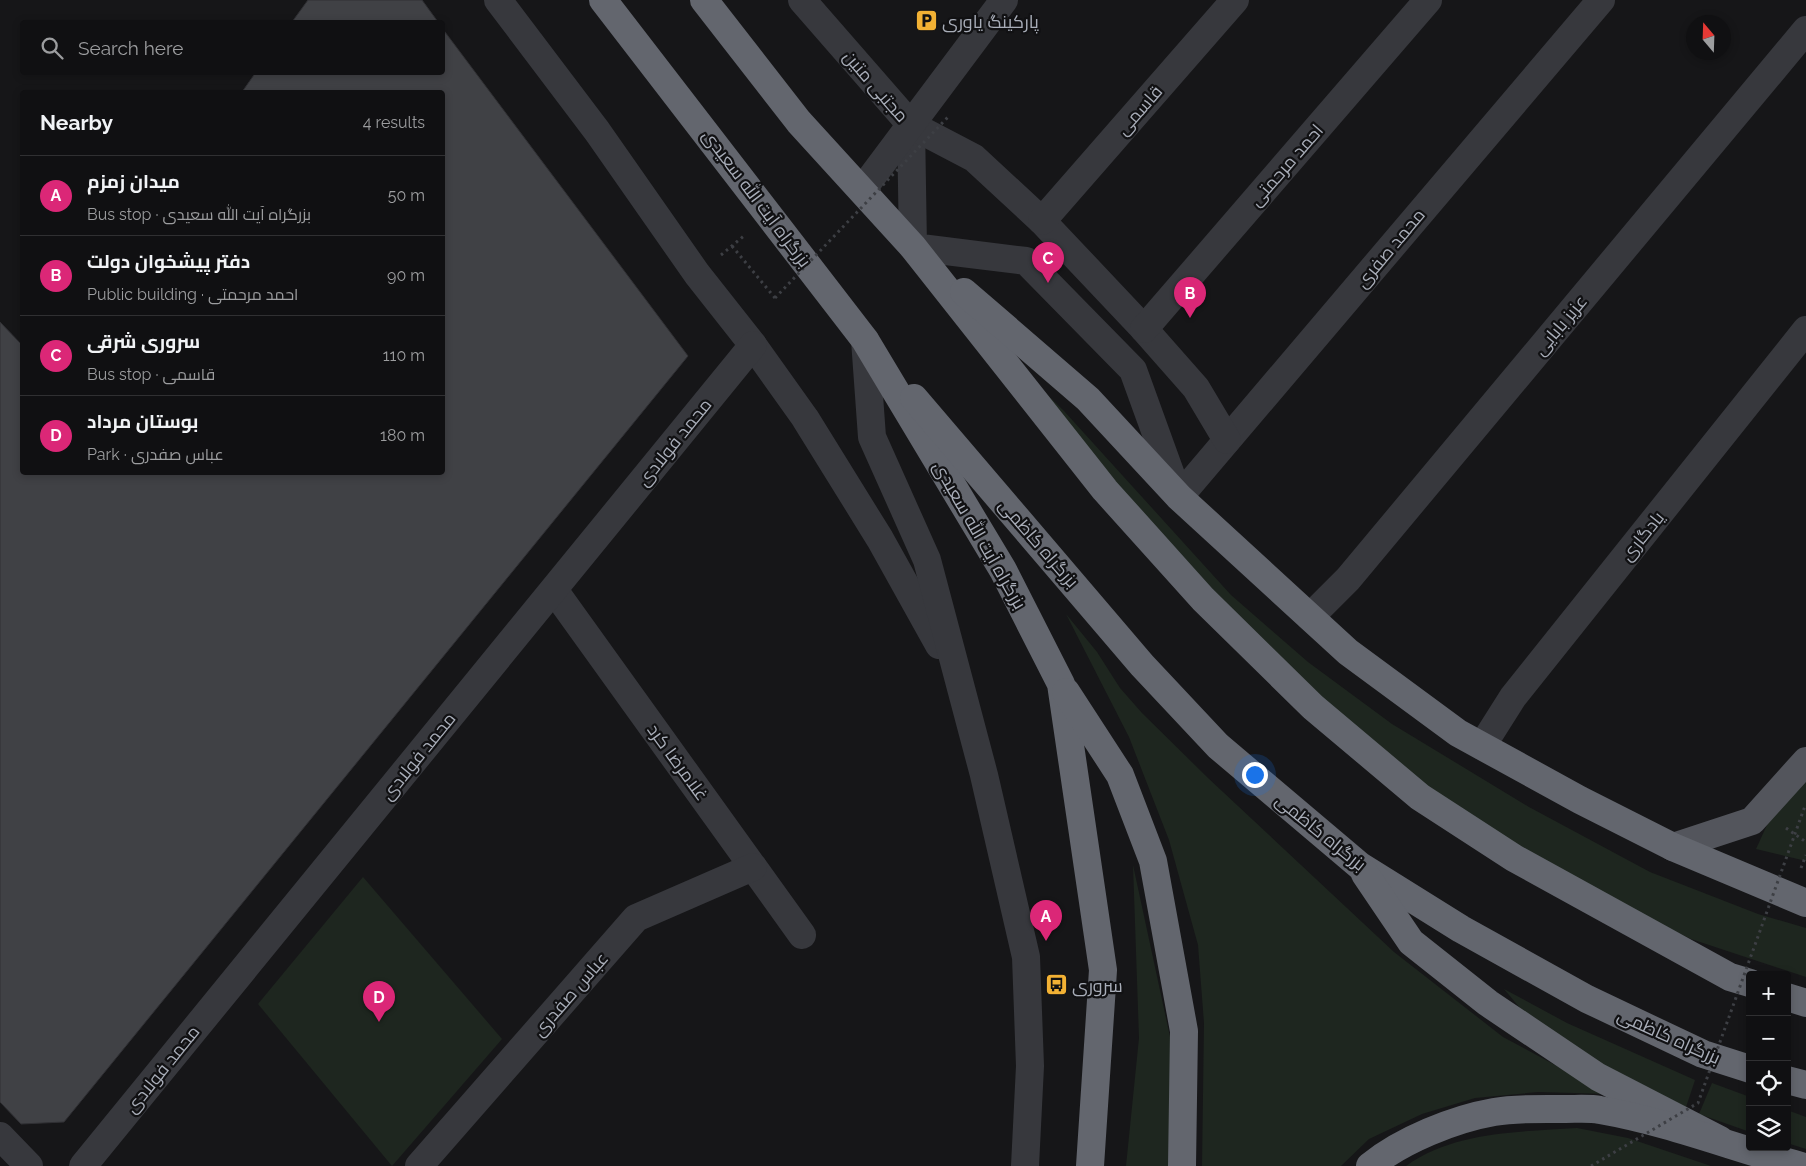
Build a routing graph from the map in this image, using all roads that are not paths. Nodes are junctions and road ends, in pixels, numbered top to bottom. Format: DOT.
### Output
graph roads {
  1 [pos="498,0"];
  2 [pos="604,0"];
  3 [pos="704,0"];
  4 [pos="802,0"];
  5 [pos="1004,0"];
  6 [pos="1235,0"];
  7 [pos="1428,0"];
  8 [pos="1601,0"];
  9 [pos="1806,30"];
  10 [pos="911,125"];
  11 [pos="862,190"];
  12 [pos="1042,221"];
  13 [pos="913,247"];
  14 [pos="1144,329"];
  15 [pos="1806,330"];
  16 [pos="865,340"];
  17 [pos="753,345"];
  18 [pos="1227,440"];
  19 [pos="1179,497"];
  20 [pos="554,590"];
  21 [pos="1310,617"];
  22 [pos="1061,684"];
  23 [pos="963,694"];
  24 [pos="1482,746"];
  25 [pos="1806,761"];
  26 [pos="1673,847"];
  27 [pos="1360,866"];
  28 [pos="753,867"];
  29 [pos="1806,903"];
  30 [pos="802,935"];
  31 [pos="1746,983"];
  32 [pos="1791,998"];
  33 [pos="1806,1003"];
  34 [pos="1746,1068"];
  35 [pos="1791,1081"];
  36 [pos="1806,1084"];
  37 [pos="0,1136"];
  38 [pos="1720,1140"];
  39 [pos="29,1166"];
  40 [pos="83,1166"];
  41 [pos="419,1166"];
  42 [pos="1026,1166"];
  43 [pos="1090,1166"];
  44 [pos="1182,1166"];
  45 [pos="1370,1166"];
  46 [pos="1801,1166"];
  1 -- 17 [label="street"];
  2 -- 16 [label="highway, بزرگراه آیت الله سعیدی"];
  3 -- 11 [label="highway"];
  4 -- 10 [label="street, مجتبی متین"];
  5 -- 10 [label="street"];
  6 -- 12 [label="street, قاسمی"];
  7 -- 14 [label="street, احمد مرحمتی"];
  8 -- 18 [label="street, محمد صفری"];
  9 -- 21 [label="street, عزیز بابایی"];
  10 -- 11 [label="street"];
  10 -- 12 [label="street"];
  10 -- 13 [label="street, مجتبی متین"];
  11 -- 13 [label="highway"];
  12 -- 14 [label="street"];
  13 -- 19 [label="highway"];
  13 -- 19 [label="street"];
  13 -- 31 [label="highway"];
  14 -- 18 [label="street"];
  15 -- 24 [label="street, یادگاری"];
  16 -- 22 [label="highway, بزرگراه آیت الله سعیدی"];
  16 -- 23 [label="street"];
  16 -- 27 [label="highway, بزرگراه کاظمی"];
  17 -- 20 [label="street, محمد فولادی"];
  17 -- 23 [label="street"];
  18 -- 19 [label="street, محمد صفری"];
  19 -- 21 [label="highway"];
  20 -- 28 [label="street, غلامرضا کرد"];
  20 -- 40 [label="street, محمد فولادی"];
  21 -- 24 [label="highway"];
  22 -- 43 [label="highway, بزرگراه آیت الله سعیدی"];
  22 -- 44 [label="highway"];
  23 -- 42 [label="street"];
  24 -- 26 [label="highway"];
  25 -- 26 [label="main road"];
  26 -- 29 [label="highway"];
  27 -- 34 [label="highway, بزرگراه کاظمی"];
  27 -- 38 [label="highway"];
  28 -- 30 [label="street, غلامرضا کرد"];
  28 -- 41 [label="street, عباس صفدری"];
  32 -- 33 [label="highway"];
  35 -- 36 [label="highway"];
  37 -- 39 [label="street"];
  38 -- 45 [label="highway"];
  38 -- 46 [label="highway"];
}
